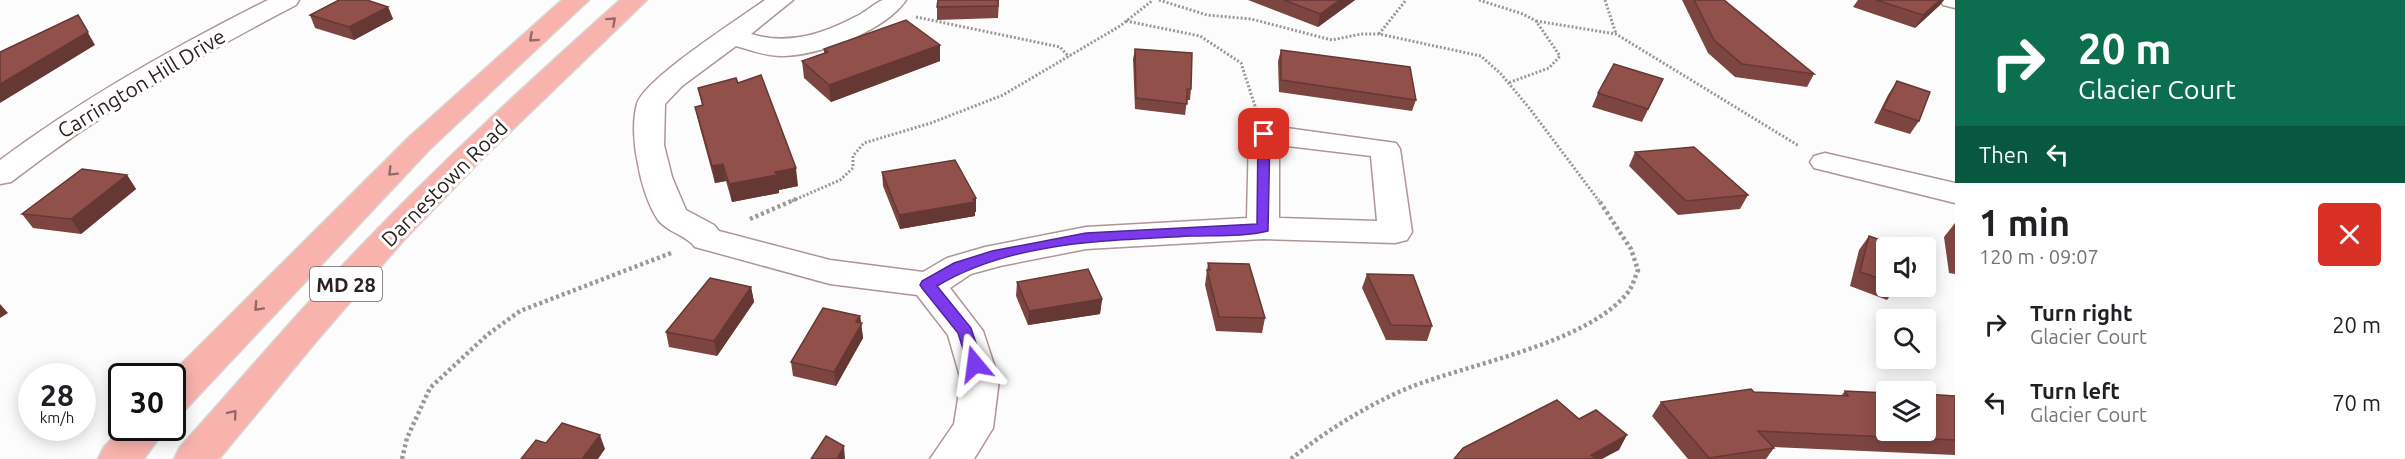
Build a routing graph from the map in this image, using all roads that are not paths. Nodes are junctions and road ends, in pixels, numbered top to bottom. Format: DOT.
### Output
graph roads {
  1 [pos="287,0"];
  2 [pos="577,0"];
  3 [pos="635,0"];
  4 [pos="781,0"];
  5 [pos="890,5"];
  6 [pos="732,36"];
  7 [pos="1825,162"];
  8 [pos="0,176"];
  9 [pos="1955,194"];
  10 [pos="1263,228"];
  11 [pos="928,285"];
  12 [pos="186,383"];
  13 [pos="135,441"];
  14 [pos="119,459"];
  15 [pos="195,459"];
  16 [pos="951,459"];
  1 -- 8 [label="street, Carrington Hill Drive"];
  2 -- 12 [label="main road, Darnestown Road / MD 28, one-way"];
  15 -- 3 [label="main road, Darnestown Road / MD 28, one-way"];
  4 -- 6 [label="street"];
  5 -- 6 [label="street"];
  6 -- 11 [label="street"];
  7 -- 9 [label="street"];
  10 -- 10 [label="street"];
  10 -- 11 [label="street"];
  11 -- 16 [label="street"];
  13 -- 14 [label="main road"];
}
